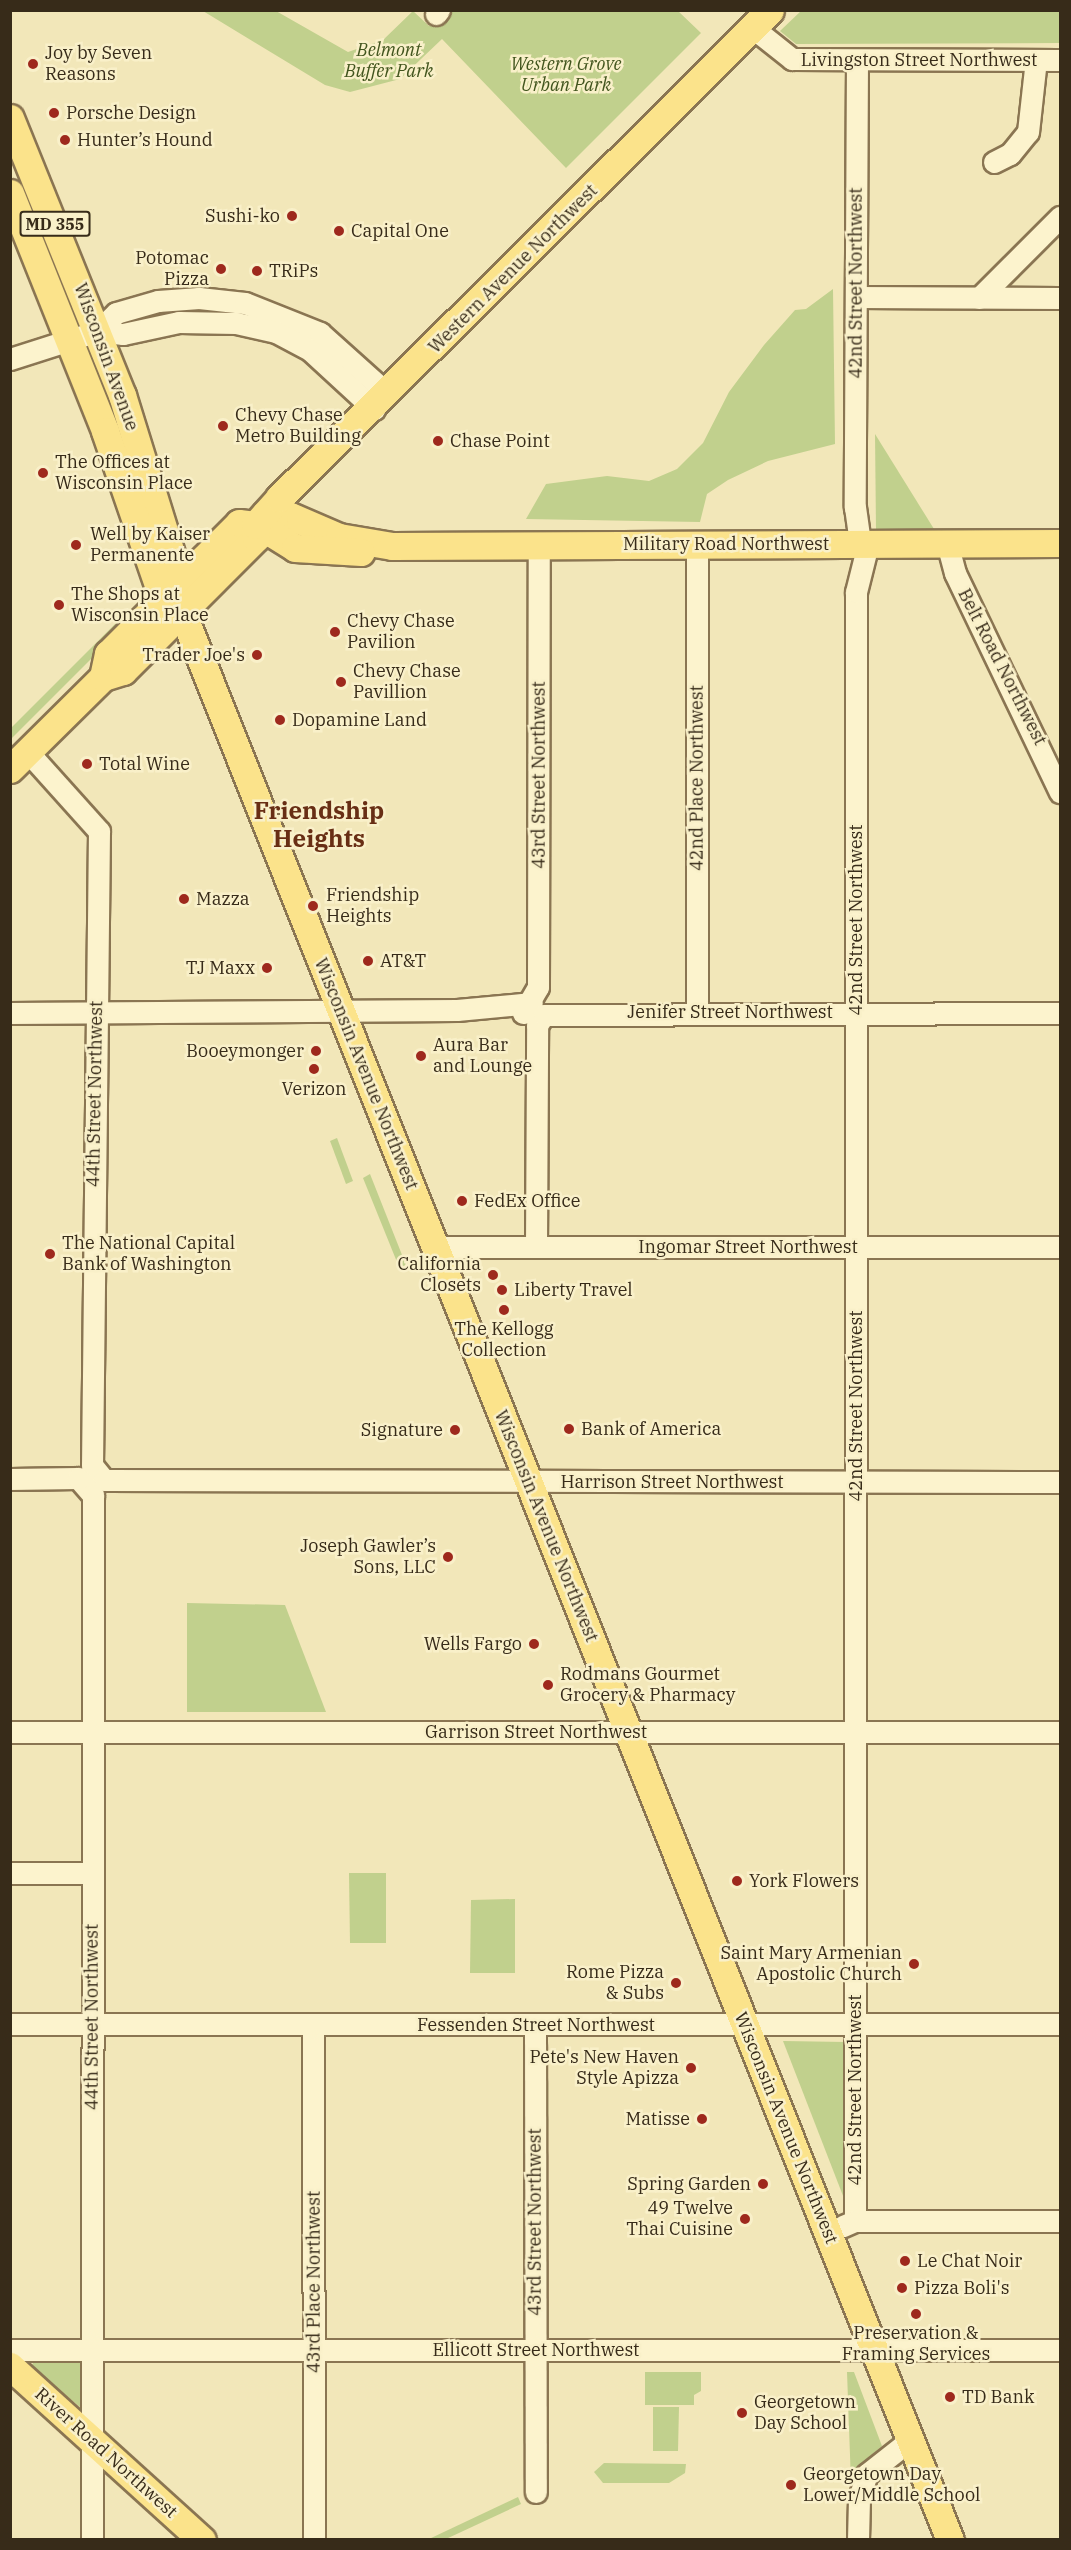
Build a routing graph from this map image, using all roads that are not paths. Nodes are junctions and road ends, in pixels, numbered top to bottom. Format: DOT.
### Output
graph roads {
  1 [pos="762,19"];
  2 [pos="857,60"];
  3 [pos="1036,60"];
  4 [pos="1060,60"];
  5 [pos="10,118"];
  6 [pos="994,162"];
  7 [pos="10,193"];
  8 [pos="1060,217"];
  9 [pos="856,297"];
  10 [pos="979,298"];
  11 [pos="1060,298"];
  12 [pos="169,299"];
  13 [pos="148,327"];
  14 [pos="98,332"];
  15 [pos="70,341"];
  16 [pos="10,359"];
  17 [pos="381,401"];
  18 [pos="265,519"];
  19 [pos="947,543"];
  20 [pos="1060,543"];
  21 [pos="697,544"];
  22 [pos="855,544"];
  23 [pos="539,545"];
  24 [pos="392,546"];
  25 [pos="302,550"];
  26 [pos="237,556"];
  27 [pos="175,598"];
  28 [pos="19,760"];
  29 [pos="1060,792"];
  30 [pos="538,1009"];
  31 [pos="340,1010"];
  32 [pos="698,1012"];
  33 [pos="10,1013"];
  34 [pos="96,1013"];
  35 [pos="856,1013"];
  36 [pos="1060,1013"];
  37 [pos="435,1247"];
  38 [pos="536,1247"];
  39 [pos="856,1247"];
  40 [pos="1060,1247"];
  41 [pos="10,1479"];
  42 [pos="96,1480"];
  43 [pos="528,1482"];
  44 [pos="856,1482"];
  45 [pos="1060,1482"];
  46 [pos="10,1732"];
  47 [pos="92,1732"];
  48 [pos="628,1732"];
  49 [pos="856,1732"];
  50 [pos="1060,1732"];
  51 [pos="10,1873"];
  52 [pos="91,1874"];
  53 [pos="856,2023"];
  54 [pos="91,2024"];
  55 [pos="1060,2024"];
  56 [pos="10,2025"];
  57 [pos="313,2025"];
  58 [pos="535,2025"];
  59 [pos="746,2025"];
  60 [pos="855,2221"];
  61 [pos="1060,2221"];
  62 [pos="827,2233"];
  63 [pos="92,2349"];
  64 [pos="873,2349"];
  65 [pos="10,2350"];
  66 [pos="314,2350"];
  67 [pos="535,2350"];
  68 [pos="1060,2350"];
  69 [pos="10,2366"];
  70 [pos="910,2440"];
  71 [pos="92,2441"];
  72 [pos="536,2492"];
  73 [pos="92,2540"];
  74 [pos="202,2540"];
  75 [pos="314,2540"];
  76 [pos="858,2540"];
  77 [pos="950,2540"];
  1 -- 2 [label="street, Livingston Street Northwest"];
  1 -- 17 [label="main road, Western Avenue Northwest"];
  2 -- 3 [label="street, Livingston Street Northwest"];
  2 -- 9 [label="street, 42nd Street Northwest"];
  3 -- 4 [label="street, Livingston Street Northwest"];
  3 -- 6 [label="street"];
  5 -- 14 [label="main road, Wisconsin Avenue / MD 355"];
  7 -- 15 [label="main road, Wisconsin Avenue / MD 355"];
  8 -- 10 [label="street"];
  9 -- 10 [label="street"];
  9 -- 22 [label="street, 42nd Street Northwest"];
  10 -- 11 [label="street"];
  12 -- 13 [label="street"];
  12 -- 14 [label="street"];
  12 -- 17 [label="street"];
  13 -- 14 [label="street"];
  13 -- 17 [label="street"];
  14 -- 15 [label="street"];
  14 -- 27 [label="main road, Wisconsin Avenue / MD 355"];
  15 -- 16 [label="street"];
  15 -- 27 [label="main road, Wisconsin Avenue / MD 355"];
  17 -- 18 [label="main road, Western Avenue Northwest"];
  18 -- 24 [label="main road, Military Road Northwest"];
  18 -- 25 [label="main road, Military Road Northwest"];
  18 -- 26 [label="main road, Western Avenue Northwest"];
  18 -- 27 [label="main road, Western Avenue Northwest"];
  19 -- 20 [label="main road, Military Road Northwest"];
  19 -- 22 [label="main road, Military Road Northwest"];
  19 -- 29 [label="street, Belt Road Northwest"];
  21 -- 22 [label="main road, Military Road Northwest"];
  21 -- 23 [label="main road, Military Road Northwest"];
  21 -- 32 [label="street, 42nd Place Northwest"];
  22 -- 35 [label="street, 42nd Street Northwest"];
  23 -- 24 [label="main road, Military Road Northwest"];
  23 -- 30 [label="street, 43rd Street Northwest"];
  24 -- 25 [label="main road, Military Road Northwest"];
  25 -- 26 [label="main road"];
  26 -- 27 [label="main road, Western Avenue Northwest"];
  27 -- 28 [label="main road, Western Avenue Northwest"];
  27 -- 31 [label="main road, Wisconsin Avenue Northwest"];
  28 -- 34 [label="street, 44th Street Northwest"];
  30 -- 31 [label="street, Jenifer Street Northwest"];
  30 -- 32 [label="street, Jenifer Street Northwest"];
  30 -- 38 [label="street, 43rd Street Northwest"];
  31 -- 34 [label="street, Jenifer Street Northwest"];
  31 -- 37 [label="main road, Wisconsin Avenue Northwest"];
  32 -- 35 [label="street, Jenifer Street Northwest"];
  33 -- 34 [label="street, Jenifer Street Northwest"];
  34 -- 42 [label="street, 44th Street Northwest"];
  35 -- 36 [label="street, Jenifer Street Northwest"];
  35 -- 39 [label="street, 42nd Street Northwest"];
  37 -- 38 [label="street, Ingomar Street Northwest"];
  37 -- 43 [label="main road, Wisconsin Avenue Northwest"];
  38 -- 39 [label="street, Ingomar Street Northwest"];
  39 -- 40 [label="street, Ingomar Street Northwest"];
  39 -- 44 [label="street, 42nd Street Northwest"];
  41 -- 42 [label="street"];
  42 -- 43 [label="street, Harrison Street Northwest"];
  42 -- 47 [label="street, 44th Street Northwest"];
  43 -- 44 [label="street, Harrison Street Northwest"];
  43 -- 48 [label="main road, Wisconsin Avenue Northwest"];
  44 -- 45 [label="street, Harrison Street Northwest"];
  44 -- 49 [label="street, 42nd Street Northwest"];
  46 -- 47 [label="street, Garrison Street Northwest"];
  47 -- 48 [label="street, Garrison Street Northwest"];
  47 -- 52 [label="street, 44th Street Northwest"];
  48 -- 49 [label="street, Garrison Street Northwest"];
  48 -- 59 [label="main road, Wisconsin Avenue Northwest"];
  49 -- 50 [label="street, Garrison Street Northwest"];
  49 -- 53 [label="street, 42nd Street Northwest"];
  51 -- 52 [label="street"];
  52 -- 54 [label="street, 44th Street Northwest"];
  53 -- 55 [label="street, Fessenden Street Northwest"];
  53 -- 59 [label="street, Fessenden Street Northwest"];
  53 -- 60 [label="street, 42nd Street Northwest"];
  54 -- 56 [label="street, Fessenden Street Northwest"];
  54 -- 57 [label="street, Fessenden Street Northwest"];
  54 -- 63 [label="street, 44th Street Northwest"];
  57 -- 58 [label="street, Fessenden Street Northwest"];
  57 -- 66 [label="street, 43rd Place Northwest"];
  58 -- 59 [label="street, Fessenden Street Northwest"];
  58 -- 67 [label="street, 43rd Street Northwest"];
  59 -- 62 [label="main road, Wisconsin Avenue Northwest"];
  60 -- 61 [label="street"];
  60 -- 62 [label="street"];
  62 -- 64 [label="main road, Wisconsin Avenue Northwest"];
  63 -- 65 [label="street, Ellicott Street Northwest"];
  63 -- 66 [label="street, Ellicott Street Northwest"];
  63 -- 71 [label="street, 44th Street Northwest"];
  64 -- 67 [label="street, Ellicott Street Northwest"];
  64 -- 68 [label="street, Ellicott Street Northwest"];
  64 -- 70 [label="main road, Wisconsin Avenue Northwest"];
  66 -- 67 [label="street, Ellicott Street Northwest"];
  66 -- 75 [label="street, 43rd Place Northwest"];
  67 -- 72 [label="street, 43rd Street Northwest"];
  69 -- 71 [label="main road, River Road Northwest"];
  70 -- 76 [label="street"];
  70 -- 77 [label="main road, Wisconsin Avenue Northwest"];
  71 -- 73 [label="street, 44th Street Northwest"];
  71 -- 74 [label="main road, River Road Northwest"];
}
